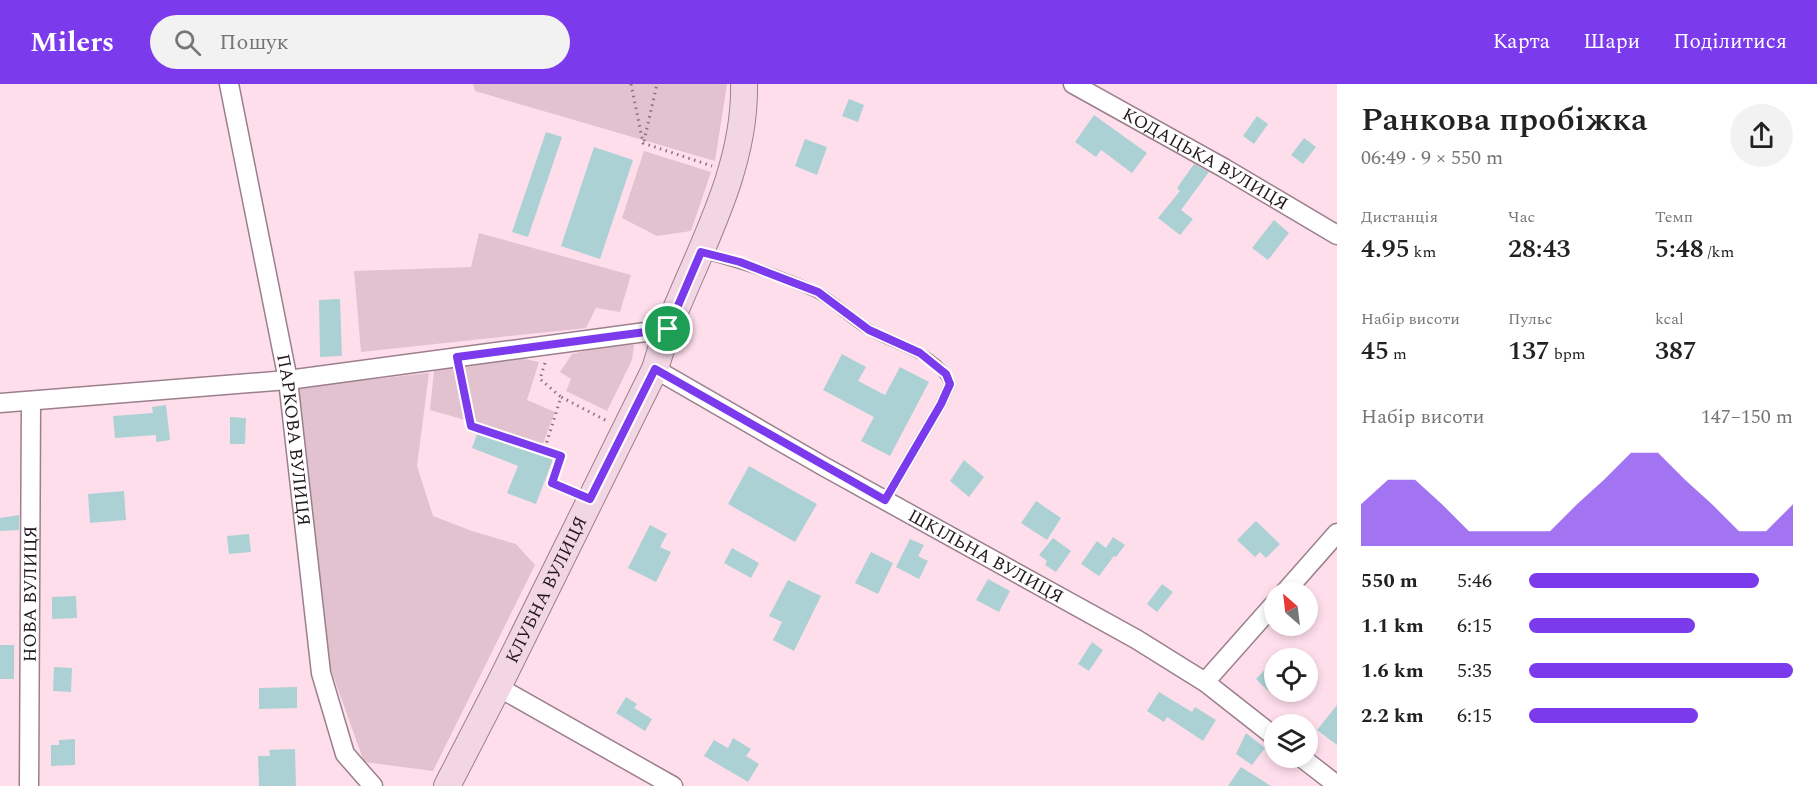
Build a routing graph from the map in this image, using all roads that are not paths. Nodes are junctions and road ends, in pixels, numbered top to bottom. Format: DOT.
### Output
graph roads {
  1 [pos="229,84"];
  2 [pos="744,84"];
  3 [pos="1073,84"];
  4 [pos="1337,235"];
  5 [pos="701,252"];
  6 [pos="668,329"];
  7 [pos="655,369"];
  8 [pos="288,380"];
  9 [pos="31,401"];
  10 [pos="0,403"];
  11 [pos="885,500"];
  12 [pos="1337,533"];
  13 [pos="1294,582"];
  14 [pos="1264,615"];
  15 [pos="1205,682"];
  16 [pos="498,687"];
  17 [pos="1264,728"];
  18 [pos="1315,768"];
  19 [pos="1337,785"];
  20 [pos="29,786"];
  21 [pos="373,786"];
  22 [pos="447,786"];
  23 [pos="673,786"];
  1 -- 8 [label="street, ПАРКОВА ВУЛИЦЯ"];
  2 -- 5 [label="street, КЛУБНА ВУЛИЦЯ"];
  3 -- 4 [label="street, КОДАЦЬКА ВУЛИЦЯ"];
  5 -- 6 [label="street, КЛУБНА ВУЛИЦЯ"];
  5 -- 11 [label="lane"];
  6 -- 7 [label="street, КЛУБНА ВУЛИЦЯ"];
  6 -- 8 [label="street"];
  7 -- 11 [label="street, ШКІЛЬНА ВУЛИЦЯ"];
  7 -- 16 [label="street, КЛУБНА ВУЛИЦЯ"];
  8 -- 9 [label="street"];
  8 -- 21 [label="street, ПАРКОВА ВУЛИЦЯ"];
  9 -- 10 [label="street"];
  9 -- 20 [label="street, НОВА ВУЛИЦЯ"];
  11 -- 15 [label="street, ШКІЛЬНА ВУЛИЦЯ"];
  12 -- 13 [label="street"];
  14 -- 15 [label="street"];
  15 -- 17 [label="street, ШКІЛЬНА ВУЛИЦЯ"];
  16 -- 22 [label="street, КЛУБНА ВУЛИЦЯ"];
  16 -- 23 [label="street"];
  18 -- 19 [label="street"];
}
